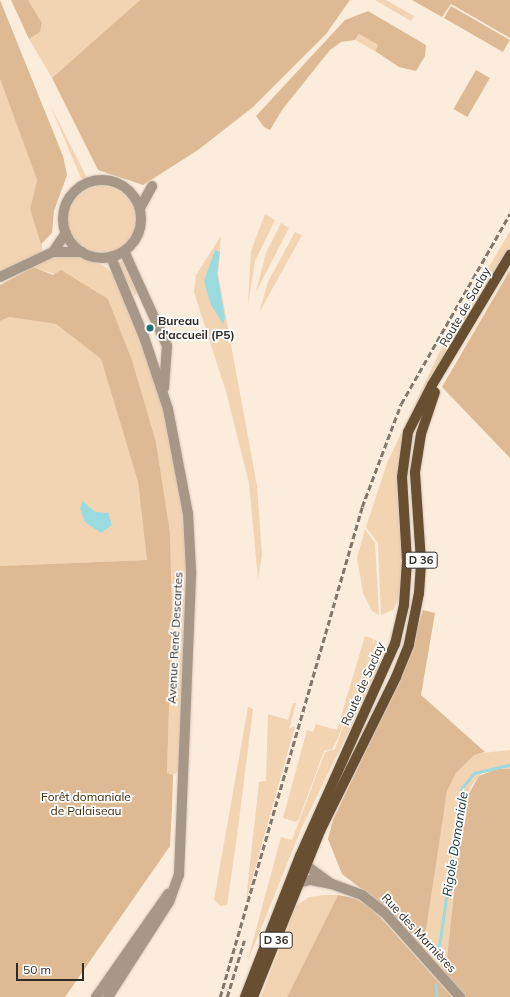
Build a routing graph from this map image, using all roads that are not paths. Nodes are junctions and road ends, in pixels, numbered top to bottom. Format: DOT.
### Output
graph roads {
  1 [pos="127,190"];
  2 [pos="140,208"];
  3 [pos="66,233"];
  4 [pos="124,251"];
  5 [pos="53,252"];
  6 [pos="82,252"];
  7 [pos="510,255"];
  8 [pos="110,257"];
  9 [pos="0,277"];
  10 [pos="442,371"];
  11 [pos="164,392"];
  12 [pos="303,862"];
  13 [pos="299,883"];
  14 [pos="332,884"];
  15 [pos="288,885"];
  16 [pos="175,887"];
  17 [pos="96,997"];
  18 [pos="108,997"];
  19 [pos="246,997"];
  20 [pos="254,997"];
  21 [pos="460,997"];
  1 -- 2 [label="street"];
  1 -- 2 [label="street"];
  1 -- 3 [label="street"];
  2 -- 4 [label="street"];
  3 -- 5 [label="street"];
  3 -- 6 [label="street"];
  4 -- 8 [label="street"];
  4 -- 11 [label="street, Avenue René Descartes"];
  5 -- 6 [label="street"];
  5 -- 9 [label="street"];
  6 -- 8 [label="street"];
  7 -- 10 [label="main road, Route de Saclay / D 36"];
  8 -- 11 [label="street, Avenue René Descartes"];
  10 -- 12 [label="main road, Route de Saclay / D 36"];
  10 -- 12 [label="main road, Route de Saclay / D 36"];
  11 -- 16 [label="street, Avenue René Descartes"];
  12 -- 13 [label="main road, Route de Saclay / D 36"];
  12 -- 14 [label="street, Rue des Marnières"];
  12 -- 15 [label="main road, Route de Saclay / D 36"];
  13 -- 14 [label="street, Rue des Marnières"];
  13 -- 15 [label="street, Rue des Marnières"];
  13 -- 20 [label="main road, Route de Saclay / D 36"];
  14 -- 21 [label="street, Rue des Marnières"];
  15 -- 19 [label="main road, Route de Saclay / D 36"];
  16 -- 17 [label="street"];
  16 -- 18 [label="street, Avenue René Descartes"];
}
